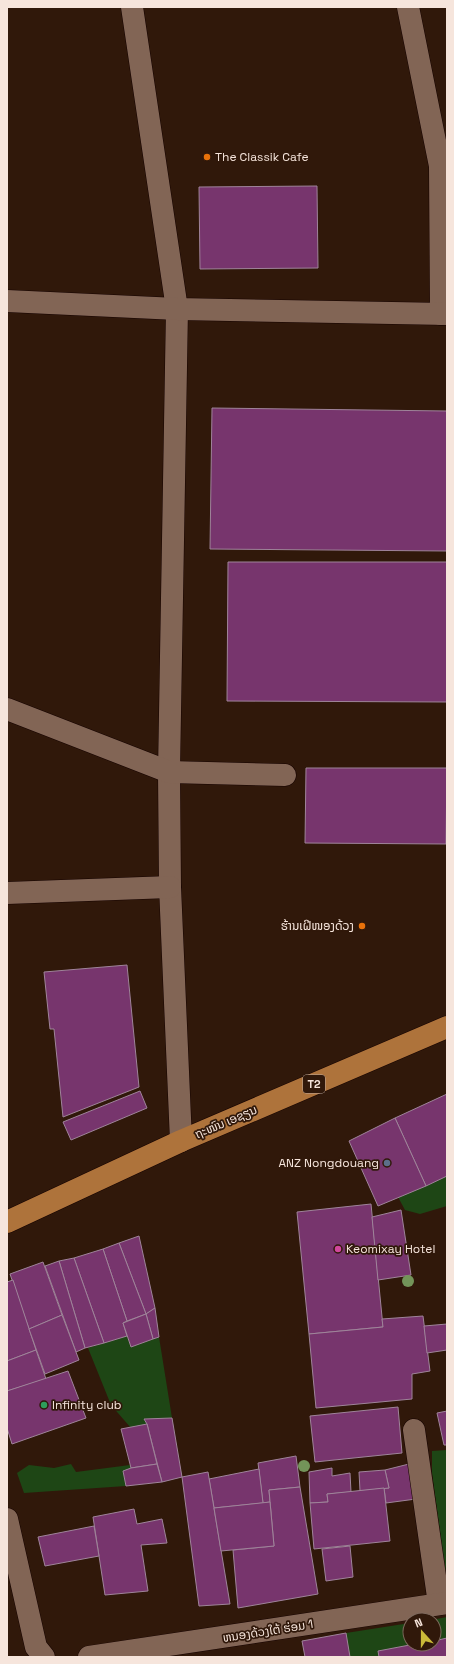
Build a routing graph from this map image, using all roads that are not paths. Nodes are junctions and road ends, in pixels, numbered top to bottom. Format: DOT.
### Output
graph roads {
  1 [pos="132,7"];
  2 [pos="408,7"];
  3 [pos="7,300"];
  4 [pos="177,309"];
  5 [pos="444,314"];
  6 [pos="7,708"];
  7 [pos="169,772"];
  8 [pos="285,775"];
  9 [pos="170,887"];
  10 [pos="7,893"];
  11 [pos="447,1027"];
  12 [pos="181,1141"];
  13 [pos="7,1222"];
  14 [pos="414,1430"];
  15 [pos="7,1519"];
  16 [pos="443,1604"];
  17 [pos="44,1657"];
  18 [pos="89,1657"];
  1 -- 4 [label="street"];
  2 -- 5 [label="street"];
  3 -- 4 [label="street"];
  4 -- 5 [label="street"];
  4 -- 7 [label="street"];
  6 -- 7 [label="street"];
  7 -- 8 [label="street"];
  7 -- 9 [label="street"];
  9 -- 10 [label="street"];
  9 -- 12 [label="street"];
  11 -- 12 [label="main road, ຖະໜົນ ເອຊຽນ / T2"];
  12 -- 13 [label="main road, ຖະໜົນ ເອຊຽນ / T2"];
  14 -- 16 [label="street"];
  15 -- 17 [label="street"];
  16 -- 18 [label="street, ຫນອງດ້ວງໃຕ້ ຮ່ອມ 1"];
}
